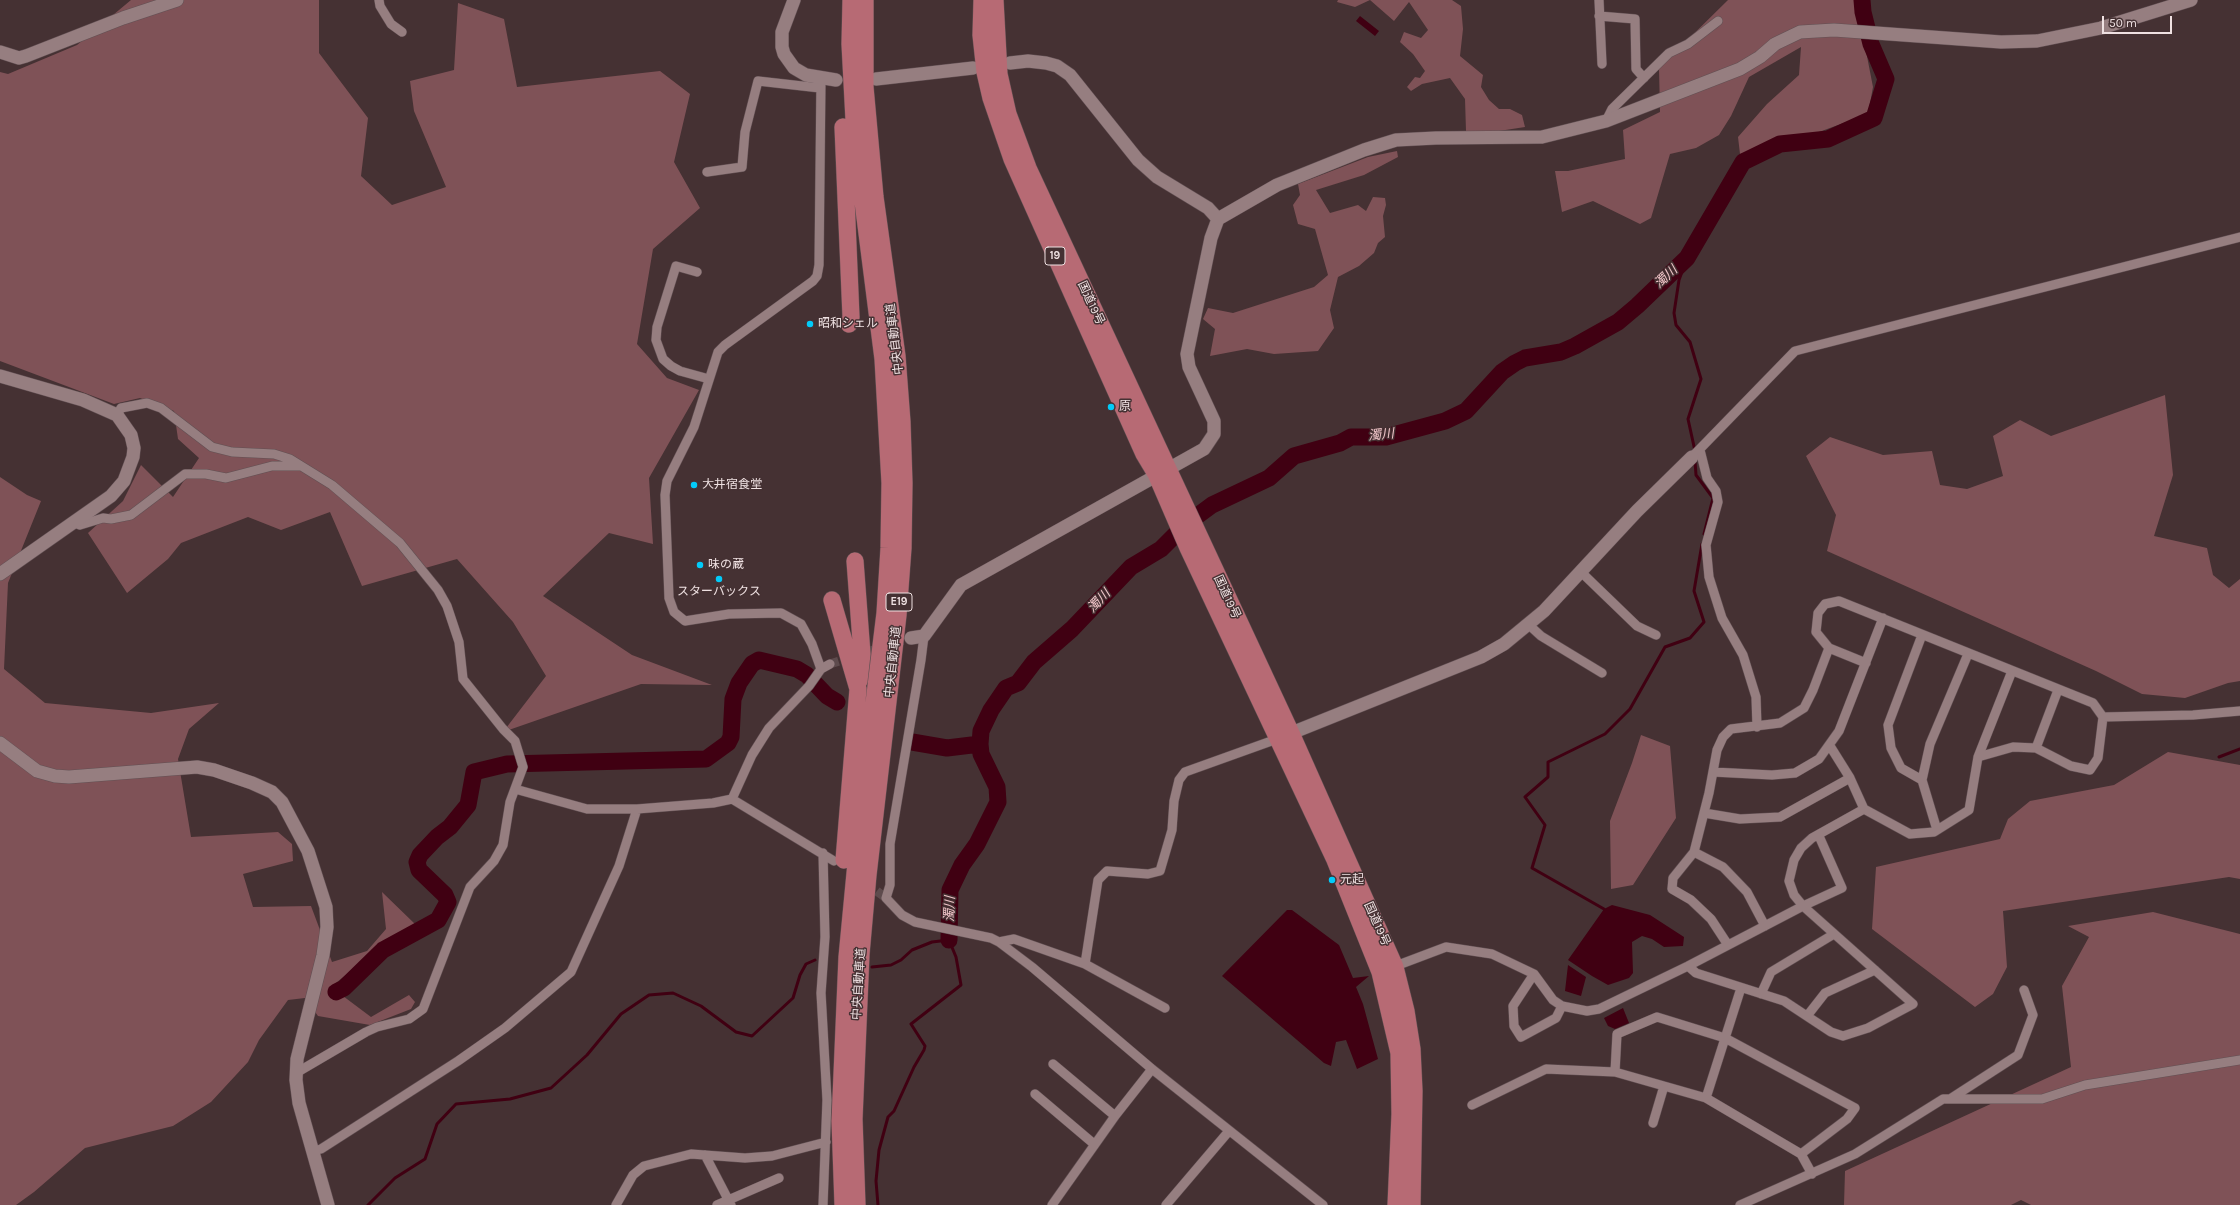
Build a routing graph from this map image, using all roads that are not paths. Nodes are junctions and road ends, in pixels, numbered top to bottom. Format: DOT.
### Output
graph roads {
  1 [pos="177,0"];
  2 [pos="379,0"];
  3 [pos="843,0"];
  4 [pos="851,0"];
  5 [pos="865,0"];
  6 [pos="982,0"];
  7 [pos="995,0"];
  8 [pos="1598,0"];
  9 [pos="2191,0"];
  10 [pos="790,1"];
  11 [pos="1599,16"];
  12 [pos="1718,21"];
  13 [pos="402,32"];
  14 [pos="0,52"];
  15 [pos="1010,63"];
  16 [pos="1602,64"];
  17 [pos="973,68"];
  18 [pos="1644,78"];
  19 [pos="876,79"];
  20 [pos="836,80"];
  21 [pos="820,83"];
  22 [pos="1606,121"];
  23 [pos="707,172"];
  24 [pos="1218,219"];
  25 [pos="2240,237"];
  26 [pos="698,272"];
  27 [pos="849,324"];
  28 [pos="0,376"];
  29 [pos="709,379"];
  30 [pos="117,415"];
  31 [pos="1696,453"];
  32 [pos="301,466"];
  33 [pos="1162,471"];
  34 [pos="75,522"];
  35 [pos="855,561"];
  36 [pos="1580,571"];
  37 [pos="0,574"];
  38 [pos="832,600"];
  39 [pos="1883,618"];
  40 [pos="1529,625"];
  41 [pos="1656,635"];
  42 [pos="1922,635"];
  43 [pos="924,636"];
  44 [pos="910,638"];
  45 [pos="1829,648"];
  46 [pos="1968,654"];
  47 [pos="1866,663"];
  48 [pos="830,664"];
  49 [pos="821,669"];
  50 [pos="2012,671"];
  51 [pos="1602,673"];
  52 [pos="858,689"];
  53 [pos="2058,690"];
  54 [pos="2240,711"];
  55 [pos="2103,717"];
  56 [pos="1757,727"];
  57 [pos="1284,736"];
  58 [pos="0,743"];
  59 [pos="1830,746"];
  60 [pos="2036,748"];
  61 [pos="1978,757"];
  62 [pos="1713,772"];
  63 [pos="1850,778"];
  64 [pos="1922,780"];
  65 [pos="515,789"];
  66 [pos="732,799"];
  67 [pos="637,809"];
  68 [pos="1864,809"];
  69 [pos="1704,813"];
  70 [pos="1937,830"];
  71 [pos="1819,836"];
  72 [pos="1694,852"];
  73 [pos="823,853"];
  74 [pos="834,861"];
  75 [pos="1803,906"];
  76 [pos="1765,926"];
  77 [pos="1834,934"];
  78 [pos="999,942"];
  79 [pos="1728,945"];
  80 [pos="1086,964"];
  81 [pos="1688,966"];
  82 [pos="1388,970"];
  83 [pos="1875,970"];
  84 [pos="1534,974"];
  85 [pos="1741,988"];
  86 [pos="2024,990"];
  87 [pos="1762,994"];
  88 [pos="1562,1006"];
  89 [pos="1165,1008"];
  90 [pos="1807,1016"];
  91 [pos="843,1034"];
  92 [pos="1725,1038"];
  93 [pos="2240,1060"];
  94 [pos="1053,1064"];
  95 [pos="1152,1069"];
  96 [pos="1615,1072"];
  97 [pos="296,1073"];
  98 [pos="1664,1086"];
  99 [pos="1035,1094"];
  100 [pos="1706,1098"];
  101 [pos="1950,1099"];
  102 [pos="1472,1105"];
  103 [pos="1115,1116"];
  104 [pos="1653,1123"];
  105 [pos="1229,1131"];
  106 [pos="826,1142"];
  107 [pos="1094,1144"];
  108 [pos="313,1151"];
  109 [pos="1801,1154"];
  110 [pos="705,1155"];
  111 [pos="1812,1174"];
  112 [pos="779,1178"];
  113 [pos="730,1203"];
  114 [pos="328,1205"];
  115 [pos="616,1205"];
  116 [pos="717,1205"];
  117 [pos="823,1205"];
  118 [pos="843,1205"];
  119 [pos="857,1205"];
  120 [pos="1052,1205"];
  121 [pos="1166,1205"];
  122 [pos="1323,1205"];
  123 [pos="1396,1205"];
  124 [pos="1412,1205"];
  125 [pos="1740,1205"];
  1 -- 14 [label="street"];
  2 -- 13 [label="street"];
  3 -- 27 [label="highway"];
  4 -- 91 [label="highway, 中央自動車道 / E19"];
  5 -- 119 [label="highway, 中央自動車道 / E19"];
  6 -- 33 [label="highway, 国道19号 / 19"];
  7 -- 33 [label="highway, 国道19号 / 19"];
  8 -- 11 [label="street"];
  9 -- 22 [label="street"];
  10 -- 21 [label="street"];
  11 -- 16 [label="street"];
  11 -- 18 [label="street"];
  12 -- 18 [label="street"];
  15 -- 24 [label="street"];
  17 -- 19 [label="street"];
  18 -- 22 [label="street"];
  20 -- 21 [label="street"];
  21 -- 23 [label="street"];
  21 -- 29 [label="street"];
  22 -- 24 [label="street"];
  24 -- 33 [label="street"];
  25 -- 31 [label="street"];
  26 -- 29 [label="street"];
  28 -- 30 [label="street"];
  29 -- 49 [label="street"];
  30 -- 32 [label="street"];
  30 -- 34 [label="street"];
  31 -- 36 [label="street"];
  31 -- 56 [label="street"];
  32 -- 34 [label="street"];
  32 -- 65 [label="street"];
  33 -- 43 [label="street"];
  33 -- 57 [label="highway, 国道19号 / 19"];
  34 -- 37 [label="street"];
  35 -- 52 [label="highway"];
  36 -- 40 [label="street"];
  36 -- 41 [label="street"];
  38 -- 52 [label="highway"];
  39 -- 42 [label="street"];
  39 -- 45 [label="street"];
  39 -- 47 [label="street"];
  40 -- 51 [label="street"];
  40 -- 57 [label="street"];
  42 -- 46 [label="street"];
  42 -- 64 [label="street"];
  43 -- 44 [label="street"];
  43 -- 78 [label="street"];
  45 -- 47 [label="street"];
  45 -- 56 [label="street"];
  46 -- 50 [label="street"];
  46 -- 64 [label="street"];
  47 -- 59 [label="street"];
  48 -- 49 [label="street"];
  49 -- 66 [label="street"];
  50 -- 53 [label="street"];
  50 -- 61 [label="street"];
  52 -- 91 [label="highway"];
  53 -- 55 [label="street"];
  53 -- 60 [label="street"];
  54 -- 55 [label="street"];
  55 -- 60 [label="street"];
  56 -- 62 [label="street"];
  57 -- 80 [label="street"];
  57 -- 82 [label="highway, 国道19号 / 19"];
  58 -- 97 [label="street"];
  59 -- 62 [label="street"];
  59 -- 63 [label="street"];
  60 -- 61 [label="street"];
  61 -- 70 [label="street"];
  62 -- 69 [label="street"];
  63 -- 68 [label="street"];
  63 -- 69 [label="street"];
  64 -- 70 [label="street"];
  65 -- 67 [label="street"];
  65 -- 97 [label="street"];
  66 -- 67 [label="street"];
  66 -- 73 [label="street"];
  67 -- 108 [label="street"];
  68 -- 70 [label="street"];
  68 -- 71 [label="street"];
  69 -- 72 [label="street"];
  71 -- 75 [label="street"];
  71 -- 75 [label="street"];
  72 -- 76 [label="street"];
  72 -- 79 [label="street"];
  73 -- 74 [label="street"];
  73 -- 106 [label="street"];
  75 -- 76 [label="street"];
  75 -- 77 [label="street"];
  76 -- 79 [label="street"];
  77 -- 83 [label="street"];
  77 -- 87 [label="street"];
  78 -- 80 [label="street"];
  78 -- 95 [label="street"];
  79 -- 81 [label="street"];
  80 -- 89 [label="street"];
  81 -- 85 [label="street"];
  81 -- 88 [label="street"];
  82 -- 84 [label="street"];
  82 -- 123 [label="highway, 国道19号 / 19"];
  82 -- 124 [label="highway, 国道19号 / 19"];
  83 -- 90 [label="street"];
  83 -- 90 [label="street"];
  84 -- 88 [label="street"];
  84 -- 88 [label="street"];
  85 -- 87 [label="street"];
  85 -- 92 [label="street"];
  86 -- 101 [label="street"];
  87 -- 90 [label="street"];
  91 -- 118 [label="highway, 中央自動車道 / E19"];
  92 -- 96 [label="street"];
  92 -- 100 [label="street"];
  92 -- 109 [label="street"];
  93 -- 101 [label="street"];
  94 -- 103 [label="street"];
  95 -- 103 [label="street"];
  95 -- 105 [label="street"];
  96 -- 98 [label="street"];
  96 -- 102 [label="street"];
  97 -- 108 [label="street"];
  98 -- 100 [label="street"];
  98 -- 104 [label="street"];
  99 -- 107 [label="street"];
  100 -- 109 [label="street"];
  101 -- 111 [label="street"];
  103 -- 107 [label="street"];
  105 -- 121 [label="street"];
  105 -- 122 [label="street"];
  106 -- 110 [label="street"];
  106 -- 117 [label="street"];
  107 -- 120 [label="street"];
  108 -- 114 [label="street"];
  109 -- 111 [label="street"];
  110 -- 113 [label="street"];
  110 -- 115 [label="street"];
  111 -- 125 [label="street"];
  112 -- 113 [label="street"];
  113 -- 116 [label="street"];
}
